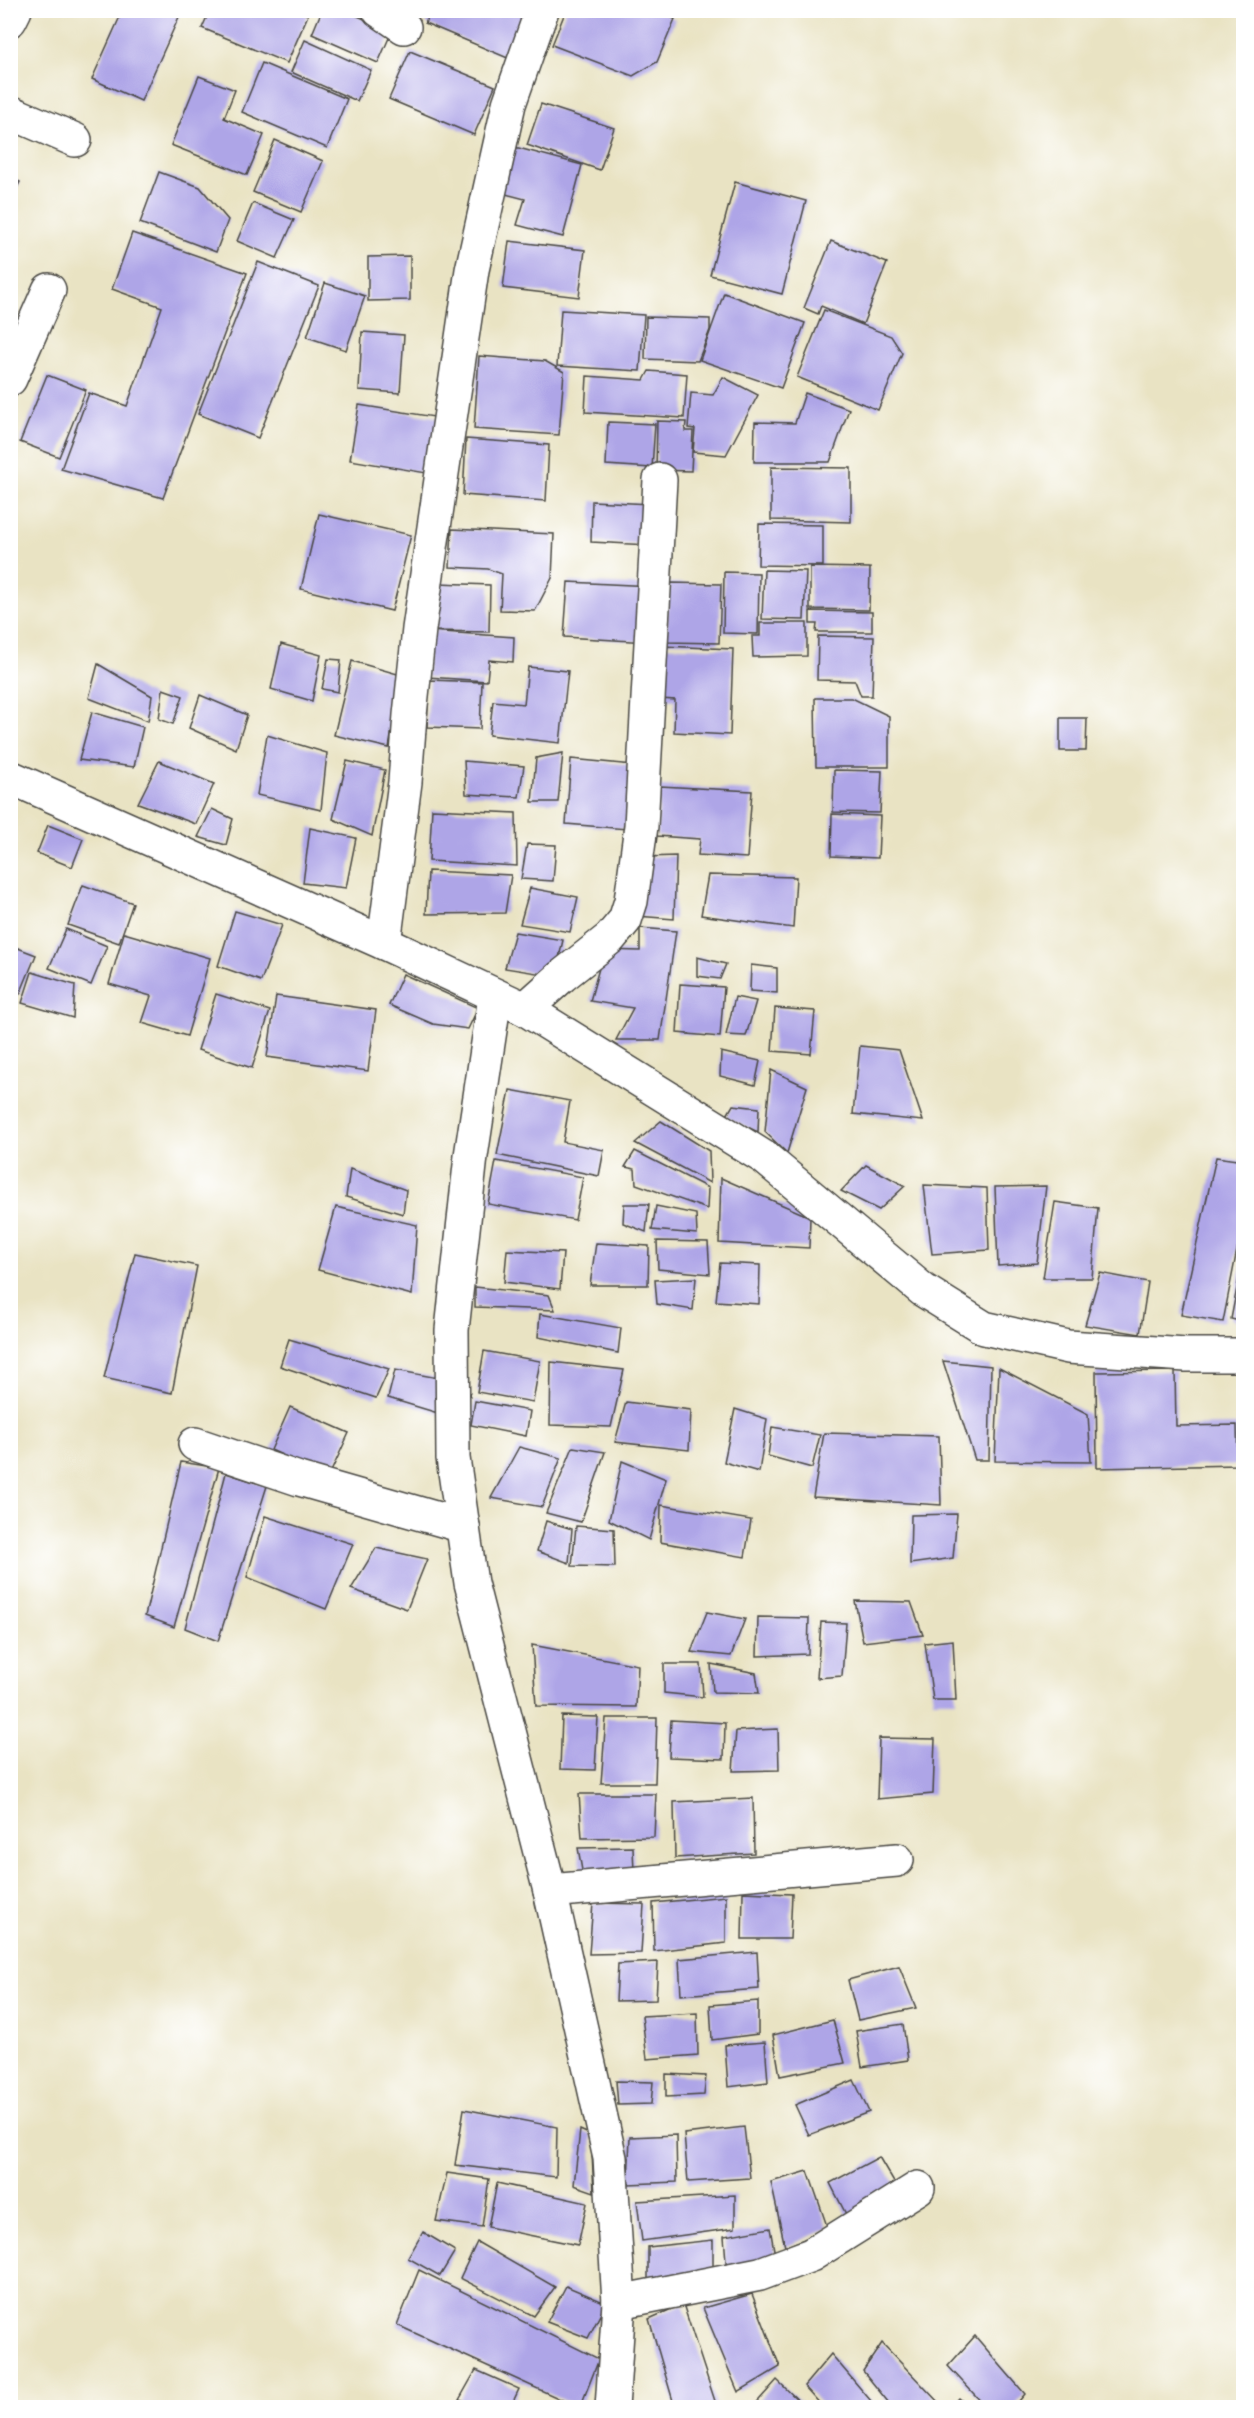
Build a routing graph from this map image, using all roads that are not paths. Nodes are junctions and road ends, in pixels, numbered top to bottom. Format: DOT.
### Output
graph roads {
  1 [pos="15,10"];
  2 [pos="542,10"];
  3 [pos="10,21"];
  4 [pos="10,112"];
  5 [pos="75,140"];
  6 [pos="49,290"];
  7 [pos="10,379"];
  8 [pos="660,480"];
  9 [pos="10,777"];
  10 [pos="384,943"];
  11 [pos="510,1003"];
  12 [pos="1244,1355"];
  13 [pos="195,1444"];
  14 [pos="463,1526"];
  15 [pos="897,1860"];
  16 [pos="550,1891"];
  17 [pos="918,2188"];
  18 [pos="619,2302"];
  19 [pos="612,2408"];
  1 -- 3 [label="street"];
  2 -- 10 [label="street"];
  4 -- 5 [label="street"];
  6 -- 7 [label="street"];
  8 -- 11 [label="street"];
  9 -- 10 [label="street"];
  10 -- 11 [label="street"];
  11 -- 12 [label="street"];
  11 -- 14 [label="street"];
  13 -- 14 [label="street"];
  14 -- 16 [label="street"];
  15 -- 16 [label="street"];
  16 -- 18 [label="street"];
  17 -- 18 [label="street"];
  18 -- 19 [label="street"];
}
